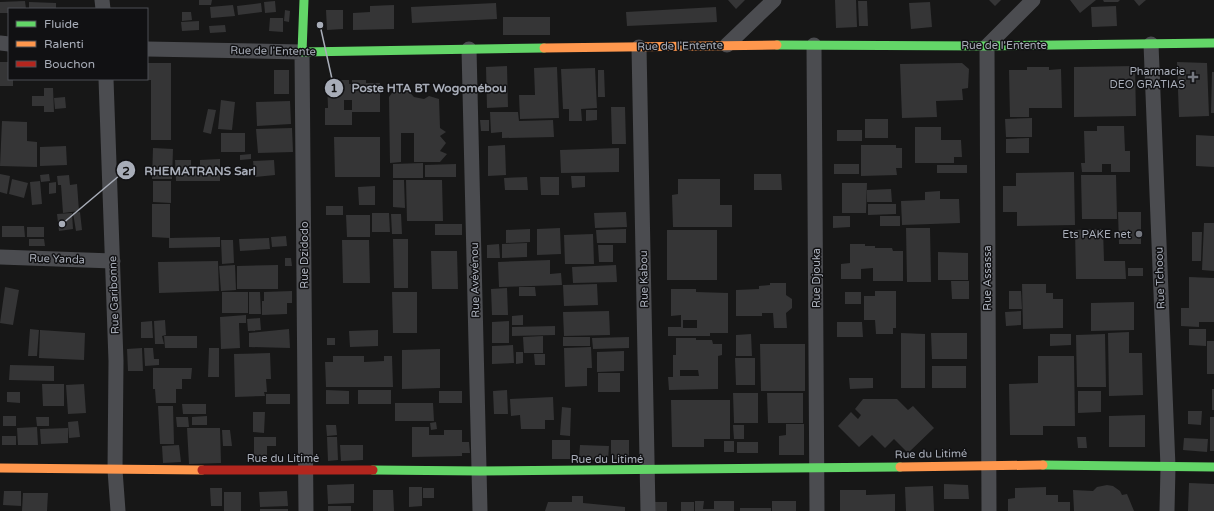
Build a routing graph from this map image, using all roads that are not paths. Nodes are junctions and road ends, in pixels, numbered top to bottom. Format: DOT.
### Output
graph roads {
  1 [pos="304,0"];
  2 [pos="774,0"];
  3 [pos="1033,0"];
  4 [pos="1214,43"];
  5 [pos="727,44"];
  6 [pos="1151,44"];
  7 [pos="814,45"];
  8 [pos="987,46"];
  9 [pos="639,47"];
  10 [pos="148,49"];
  11 [pos="469,49"];
  12 [pos="302,52"];
  13 [pos="106,80"];
  14 [pos="0,257"];
  15 [pos="113,261"];
  16 [pos="988,465"];
  17 [pos="1168,467"];
  18 [pos="1214,467"];
  19 [pos="0,468"];
  20 [pos="306,469"];
  21 [pos="817,469"];
  22 [pos="115,470"];
  23 [pos="648,470"];
  24 [pos="480,472"];
  25 [pos="118,511"];
  26 [pos="306,511"];
  27 [pos="480,511"];
  28 [pos="648,511"];
  29 [pos="817,511"];
  30 [pos="988,511"];
  31 [pos="1167,511"];
  1 -- 12 [label="street, Rue Dzidodo"];
  2 -- 5 [label="street"];
  3 -- 8 [label="street"];
  4 -- 6 [label="street, Rue de l'Entente"];
  5 -- 7 [label="street, Rue de l'Entente"];
  5 -- 9 [label="street, Rue de l'Entente"];
  6 -- 8 [label="street, Rue de l'Entente"];
  6 -- 17 [label="street, Rue Tchoou"];
  7 -- 8 [label="street, Rue de l'Entente"];
  7 -- 21 [label="street, Rue Djouka"];
  8 -- 16 [label="street, Rue Assassa"];
  9 -- 11 [label="street, Rue de l'Entente"];
  9 -- 23 [label="street, Rue Kabou"];
  10 -- 12 [label="street, Rue de l'Entente"];
  11 -- 12 [label="street, Rue de l'Entente"];
  11 -- 24 [label="street, Rue Avévénou"];
  12 -- 20 [label="street, Rue Dzidodo"];
  13 -- 15 [label="street, Rue Garibonne"];
  14 -- 15 [label="street, Rue Yanda"];
  15 -- 22 [label="street, Rue Garibonne"];
  16 -- 17 [label="street, Rue du Litimé"];
  16 -- 21 [label="street, Rue du Litimé"];
  16 -- 30 [label="street, Rue Assassa"];
  17 -- 18 [label="street, Rue du Litimé"];
  17 -- 31 [label="street, Rue Tchoou"];
  19 -- 22 [label="street, Rue du Litimé"];
  20 -- 22 [label="street, Rue du Litimé"];
  20 -- 24 [label="street, Rue du Litimé"];
  20 -- 26 [label="street, Rue Dzidodo"];
  21 -- 23 [label="street, Rue du Litimé"];
  21 -- 29 [label="street, Rue Djouka"];
  22 -- 25 [label="street, Rue Garibonne"];
  23 -- 24 [label="street, Rue du Litimé"];
  23 -- 28 [label="street, Rue Kabou"];
  24 -- 27 [label="street, Rue Avévénou"];
}
